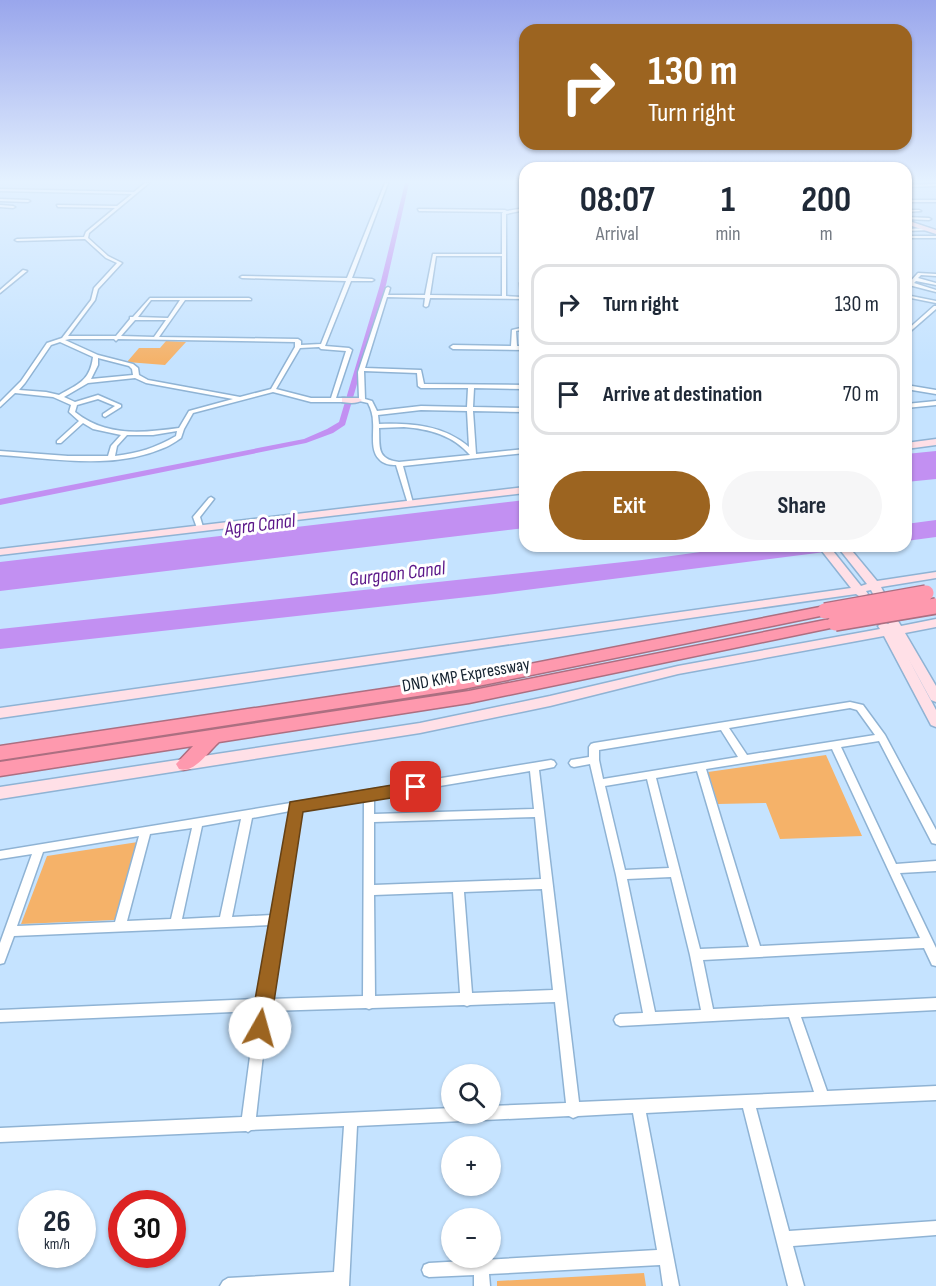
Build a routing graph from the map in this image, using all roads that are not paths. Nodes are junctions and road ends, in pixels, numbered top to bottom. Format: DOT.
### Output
graph roads {
  1 [pos="92,243"];
  2 [pos="364,243"];
  3 [pos="505,243"];
  4 [pos="504,255"];
  5 [pos="25,271"];
  6 [pos="936,275"];
  7 [pos="242,277"];
  8 [pos="350,278"];
  9 [pos="915,279"];
  10 [pos="372,280"];
  11 [pos="936,284"];
  12 [pos="388,288"];
  13 [pos="936,291"];
  14 [pos="0,292"];
  15 [pos="385,296"];
  16 [pos="427,296"];
  17 [pos="504,297"];
  18 [pos="912,297"];
  19 [pos="184,298"];
  20 [pos="519,298"];
  21 [pos="249,299"];
  22 [pos="936,302"];
  23 [pos="426,306"];
  24 [pos="936,307"];
  25 [pos="132,318"];
  26 [pos="169,319"];
  27 [pos="912,327"];
  28 [pos="519,328"];
  29 [pos="514,336"];
  30 [pos="519,336"];
  31 [pos="62,339"];
  32 [pos="116,339"];
  33 [pos="155,339"];
  34 [pos="321,346"];
  35 [pos="298,347"];
  36 [pos="453,347"];
  37 [pos="514,348"];
  38 [pos="519,348"];
  39 [pos="96,356"];
  40 [pos="362,369"];
  41 [pos="135,375"];
  42 [pos="87,381"];
  43 [pos="471,386"];
  44 [pos="519,387"];
  45 [pos="912,388"];
  46 [pos="273,390"];
  47 [pos="15,391"];
  48 [pos="936,392"];
  49 [pos="60,397"];
  50 [pos="238,398"];
  51 [pos="333,400"];
  52 [pos="345,400"];
  53 [pos="360,400"];
  54 [pos="936,403"];
  55 [pos="74,404"];
  56 [pos="0,405"];
  57 [pos="912,405"];
  58 [pos="470,409"];
  59 [pos="519,410"];
  60 [pos="376,413"];
  61 [pos="105,415"];
  62 [pos="82,421"];
  63 [pos="377,426"];
  64 [pos="181,429"];
  65 [pos="125,434"];
  66 [pos="59,442"];
  67 [pos="936,442"];
  68 [pos="912,445"];
  69 [pos="519,451"];
  70 [pos="0,453"];
  71 [pos="473,455"];
  72 [pos="111,458"];
  73 [pos="399,464"];
  74 [pos="519,491"];
  75 [pos="211,499"];
  76 [pos="410,502"];
  77 [pos="199,527"];
  78 [pos="0,552"];
  79 [pos="829,552"];
  80 [pos="847,552"];
  81 [pos="936,575"];
  82 [pos="874,585"];
  83 [pos="859,590"];
  84 [pos="931,592"];
  85 [pos="936,606"];
  86 [pos="830,617"];
  87 [pos="936,623"];
  88 [pos="892,630"];
  89 [pos="936,697"];
  90 [pos="0,713"];
  91 [pos="936,722"];
  92 [pos="723,726"];
  93 [pos="215,735"];
  94 [pos="882,737"];
  95 [pos="836,745"];
  96 [pos="0,753"];
  97 [pos="594,760"];
  98 [pos="745,760"];
  99 [pos="574,763"];
  100 [pos="184,764"];
  101 [pos="551,764"];
  102 [pos="534,768"];
  103 [pos="701,768"];
  104 [pos="0,769"];
  105 [pos="651,777"];
  106 [pos="601,783"];
  107 [pos="0,793"];
  108 [pos="369,795"];
  109 [pos="296,807"];
  110 [pos="539,813"];
  111 [pos="247,815"];
  112 [pos="369,818"];
  113 [pos="198,823"];
  114 [pos="146,831"];
  115 [pos="935,834"];
  116 [pos="39,849"];
  117 [pos="0,855"];
  118 [pos="936,866"];
  119 [pos="893,869"];
  120 [pos="674,872"];
  121 [pos="621,875"];
  122 [pos="548,884"];
  123 [pos="458,887"];
  124 [pos="369,890"];
  125 [pos="278,920"];
  126 [pos="225,922"];
  127 [pos="120,925"];
  128 [pos="175,925"];
  129 [pos="10,931"];
  130 [pos="928,943"];
  131 [pos="756,952"];
  132 [pos="696,954"];
  133 [pos="0,959"];
  134 [pos="936,961"];
  135 [pos="560,996"];
  136 [pos="467,1000"];
  137 [pos="369,1003"];
  138 [pos="936,1004"];
  139 [pos="263,1005"];
  140 [pos="794,1011"];
  141 [pos="708,1014"];
  142 [pos="0,1016"];
  143 [pos="650,1018"];
  144 [pos="620,1020"];
  145 [pos="936,1093"];
  146 [pos="823,1099"];
  147 [pos="748,1103"];
  148 [pos="639,1108"];
  149 [pos="573,1111"];
  150 [pos="351,1121"];
  151 [pos="248,1125"];
  152 [pos="0,1135"];
  153 [pos="936,1228"];
  154 [pos="784,1239"];
  155 [pos="666,1257"];
  156 [pos="501,1267"];
  157 [pos="482,1268"];
  158 [pos="429,1270"];
  159 [pos="341,1282"];
  160 [pos="228,1286"];
  161 [pos="482,1286"];
  162 [pos="671,1286"];
  163 [pos="796,1286"];
  1 -- 31 [label="street"];
  2 -- 8 [label="street"];
  3 -- 4 [label="street"];
  4 -- 16 [label="street"];
  4 -- 17 [label="street"];
  5 -- 14 [label="street"];
  6 -- 9 [label="street"];
  7 -- 8 [label="street"];
  8 -- 10 [label="street"];
  8 -- 34 [label="street"];
  9 -- 11 [label="street"];
  9 -- 13 [label="street"];
  12 -- 15 [label="street"];
  15 -- 16 [label="street"];
  15 -- 40 [label="street"];
  16 -- 17 [label="street"];
  16 -- 23 [label="street"];
  17 -- 20 [label="street"];
  18 -- 22 [label="street"];
  19 -- 21 [label="street"];
  19 -- 25 [label="street"];
  19 -- 26 [label="street"];
  24 -- 27 [label="street"];
  25 -- 26 [label="street"];
  25 -- 32 [label="street"];
  26 -- 33 [label="street"];
  28 -- 29 [label="street"];
  29 -- 30 [label="street"];
  29 -- 37 [label="street"];
  31 -- 32 [label="street"];
  31 -- 39 [label="street"];
  31 -- 47 [label="street"];
  32 -- 33 [label="street"];
  33 -- 35 [label="street"];
  34 -- 35 [label="street"];
  34 -- 51 [label="street"];
  35 -- 46 [label="street"];
  36 -- 37 [label="street"];
  37 -- 38 [label="street"];
  39 -- 41 [label="street"];
  39 -- 42 [label="street"];
  40 -- 43 [label="street"];
  40 -- 53 [label="street"];
  41 -- 42 [label="street"];
  41 -- 50 [label="street"];
  42 -- 49 [label="street"];
  43 -- 44 [label="street"];
  43 -- 58 [label="street"];
  45 -- 48 [label="street"];
  46 -- 50 [label="street"];
  46 -- 51 [label="street"];
  47 -- 49 [label="street"];
  47 -- 56 [label="street"];
  49 -- 55 [label="street"];
  50 -- 64 [label="street"];
  51 -- 52 [label="street"];
  52 -- 53 [label="street"];
  53 -- 60 [label="street"];
  54 -- 57 [label="street"];
  55 -- 61 [label="street"];
  55 -- 62 [label="street"];
  58 -- 59 [label="street"];
  58 -- 60 [label="street"];
  58 -- 71 [label="street"];
  60 -- 63 [label="street"];
  62 -- 65 [label="street"];
  62 -- 66 [label="street"];
  63 -- 71 [label="street"];
  63 -- 73 [label="street"];
  64 -- 65 [label="street"];
  64 -- 72 [label="street"];
  65 -- 72 [label="street"];
  67 -- 68 [label="street"];
  69 -- 71 [label="street"];
  70 -- 72 [label="street"];
  71 -- 73 [label="street"];
  73 -- 76 [label="street"];
  74 -- 76 [label="street"];
  75 -- 77 [label="street"];
  76 -- 77 [label="street"];
  77 -- 78 [label="street"];
  79 -- 83 [label="street"];
  80 -- 82 [label="street"];
  81 -- 82 [label="street"];
  82 -- 83 [label="street"];
  82 -- 88 [label="street"];
  83 -- 88 [label="street"];
  83 -- 90 [label="street"];
  84 -- 86 [label="highway, DND KMP Expressway, bridge"];
  85 -- 86 [label="highway, DND KMP Expressway, bridge"];
  86 -- 93 [label="highway, DND KMP Expressway"];
  86 -- 96 [label="highway, DND KMP Expressway"];
  87 -- 88 [label="street"];
  88 -- 89 [label="street"];
  88 -- 91 [label="street"];
  88 -- 100 [label="street"];
  92 -- 94 [label="street"];
  92 -- 97 [label="street"];
  92 -- 98 [label="street"];
  93 -- 100 [label="highway"];
  93 -- 104 [label="highway, DND KMP Expressway"];
  94 -- 95 [label="street"];
  94 -- 115 [label="street"];
  95 -- 98 [label="street"];
  95 -- 119 [label="street"];
  97 -- 99 [label="street"];
  97 -- 106 [label="street"];
  98 -- 103 [label="street"];
  100 -- 107 [label="street"];
  101 -- 102 [label="street"];
  102 -- 108 [label="street"];
  102 -- 110 [label="street"];
  103 -- 105 [label="street"];
  103 -- 131 [label="street"];
  105 -- 106 [label="street"];
  105 -- 120 [label="street"];
  106 -- 121 [label="street"];
  108 -- 109 [label="street"];
  108 -- 112 [label="street"];
  109 -- 111 [label="street"];
  109 -- 125 [label="street"];
  110 -- 112 [label="street"];
  110 -- 122 [label="street"];
  111 -- 113 [label="street"];
  111 -- 126 [label="street"];
  112 -- 124 [label="street"];
  113 -- 114 [label="street"];
  113 -- 128 [label="street"];
  114 -- 116 [label="street"];
  114 -- 127 [label="street"];
  116 -- 117 [label="street"];
  116 -- 129 [label="street"];
  118 -- 119 [label="street"];
  119 -- 130 [label="street"];
  120 -- 121 [label="street"];
  120 -- 132 [label="street"];
  121 -- 143 [label="street"];
  122 -- 123 [label="street"];
  122 -- 135 [label="street"];
  123 -- 124 [label="street"];
  123 -- 136 [label="street"];
  124 -- 137 [label="street"];
  125 -- 126 [label="street"];
  125 -- 139 [label="street"];
  126 -- 128 [label="street"];
  127 -- 128 [label="street"];
  127 -- 129 [label="street"];
  129 -- 133 [label="street"];
  130 -- 131 [label="street"];
  130 -- 134 [label="street"];
  131 -- 132 [label="street"];
  132 -- 141 [label="street"];
  135 -- 136 [label="street"];
  135 -- 149 [label="street"];
  136 -- 137 [label="street"];
  137 -- 139 [label="street"];
  138 -- 140 [label="street"];
  139 -- 142 [label="street"];
  139 -- 151 [label="street"];
  140 -- 141 [label="street"];
  140 -- 146 [label="street"];
  141 -- 143 [label="street"];
  143 -- 144 [label="street"];
  145 -- 146 [label="street"];
  146 -- 147 [label="street"];
  147 -- 148 [label="street"];
  147 -- 154 [label="street"];
  148 -- 149 [label="street"];
  148 -- 155 [label="street"];
  149 -- 150 [label="street"];
  150 -- 151 [label="street"];
  150 -- 159 [label="street"];
  151 -- 152 [label="street"];
  153 -- 154 [label="street"];
  154 -- 163 [label="street"];
  155 -- 156 [label="street"];
  155 -- 162 [label="street"];
  157 -- 158 [label="street"];
  157 -- 161 [label="street"];
  159 -- 160 [label="street"];
}
